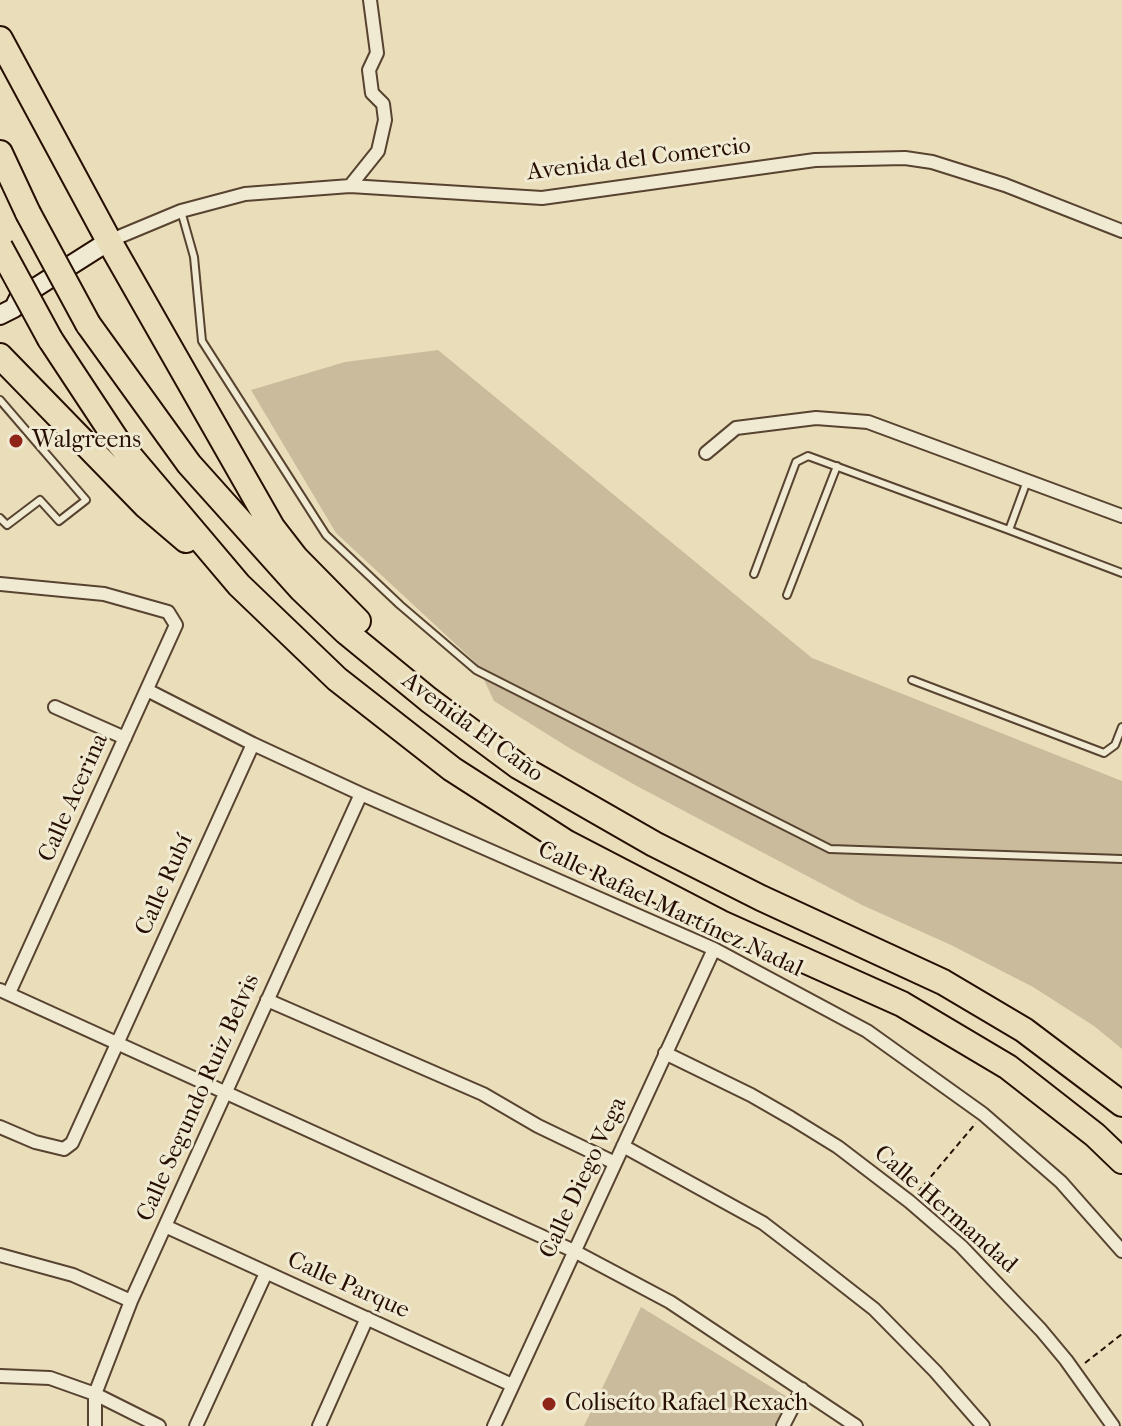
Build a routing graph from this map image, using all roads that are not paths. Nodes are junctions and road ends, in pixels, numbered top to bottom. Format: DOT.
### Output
graph roads {
  1 [pos="370,0"];
  2 [pos="0,39"];
  3 [pos="0,153"];
  4 [pos="350,186"];
  5 [pos="181,211"];
  6 [pos="1122,231"];
  7 [pos="109,241"];
  8 [pos="0,247"];
  9 [pos="10,297"];
  10 [pos="0,315"];
  11 [pos="0,356"];
  12 [pos="0,400"];
  13 [pos="706,453"];
  14 [pos="837,466"];
  15 [pos="1027,481"];
  16 [pos="1122,516"];
  17 [pos="0,518"];
  18 [pos="1009,530"];
  19 [pos="1122,573"];
  20 [pos="754,574"];
  21 [pos="0,584"];
  22 [pos="239,585"];
  23 [pos="787,595"];
  24 [pos="912,680"];
  25 [pos="147,690"];
  26 [pos="429,700"];
  27 [pos="55,707"];
  28 [pos="1122,727"];
  29 [pos="125,738"];
  30 [pos="253,744"];
  31 [pos="361,794"];
  32 [pos="1122,859"];
  33 [pos="714,949"];
  34 [pos="4,992"];
  35 [pos="267,1000"];
  36 [pos="117,1043"];
  37 [pos="665,1053"];
  38 [pos="225,1092"];
  39 [pos="1122,1104"];
  40 [pos="0,1127"];
  41 [pos="623,1146"];
  42 [pos="1122,1161"];
  43 [pos="615,1163"];
  44 [pos="165,1226"];
  45 [pos="574,1251"];
  46 [pos="1122,1251"];
  47 [pos="0,1255"];
  48 [pos="266,1273"];
  49 [pos="131,1301"];
  50 [pos="367,1318"];
  51 [pos="0,1376"];
  52 [pos="512,1385"];
  53 [pos="802,1389"];
  54 [pos="95,1394"];
  55 [pos="95,1426"];
  56 [pos="159,1426"];
  57 [pos="196,1426"];
  58 [pos="319,1426"];
  59 [pos="494,1426"];
  60 [pos="783,1426"];
  61 [pos="856,1426"];
  62 [pos="983,1426"];
  63 [pos="1113,1426"];
  1 -- 4 [label="street"];
  2 -- 7 [label="highway"];
  3 -- 26 [label="highway, Avenida El Caño, bridge"];
  4 -- 5 [label="street, Avenida del Comercio"];
  4 -- 6 [label="street, Avenida del Comercio"];
  5 -- 7 [label="street, Avenida del Comercio"];
  5 -- 32 [label="lane"];
  7 -- 9 [label="main road"];
  7 -- 26 [label="highway"];
  8 -- 22 [label="highway, Avenida El Caño, bridge"];
  9 -- 10 [label="main road"];
  11 -- 22 [label="highway"];
  12 -- 17 [label="lane"];
  13 -- 15 [label="street"];
  14 -- 18 [label="lane"];
  14 -- 20 [label="lane"];
  14 -- 23 [label="lane"];
  15 -- 16 [label="street"];
  15 -- 18 [label="lane"];
  18 -- 19 [label="lane"];
  21 -- 25 [label="street, Calle Acerina"];
  22 -- 42 [label="highway, Avenida El Caño"];
  24 -- 28 [label="lane"];
  25 -- 29 [label="street, Calle Acerina"];
  25 -- 30 [label="street, Calle Rafael Martínez Nadal"];
  26 -- 39 [label="highway, Avenida El Caño"];
  27 -- 29 [label="street"];
  29 -- 34 [label="street, Calle Acerina"];
  30 -- 31 [label="street, Calle Rafael Martínez Nadal"];
  30 -- 36 [label="street, Calle Rubí"];
  31 -- 33 [label="street, Calle Rafael Martínez Nadal"];
  31 -- 35 [label="street, Calle Segundo Ruiz Belvis"];
  33 -- 37 [label="street, Calle Diego Vega"];
  33 -- 46 [label="street, Calle Rafael Martínez Nadal"];
  34 -- 36 [label="street"];
  35 -- 38 [label="street, Calle Segundo Ruiz Belvis"];
  35 -- 43 [label="street"];
  36 -- 38 [label="street"];
  36 -- 40 [label="street, Calle Rubí"];
  37 -- 41 [label="street, Calle Diego Vega"];
  37 -- 63 [label="street, Calle Hermandad"];
  38 -- 44 [label="street, Calle Segundo Ruiz Belvis"];
  38 -- 45 [label="street"];
  41 -- 43 [label="street, Calle Diego Vega"];
  41 -- 62 [label="street"];
  43 -- 45 [label="street, Calle Diego Vega"];
  44 -- 48 [label="street, Calle Parque"];
  44 -- 49 [label="street, Calle Segundo Ruiz Belvis"];
  45 -- 52 [label="street, Calle Diego Vega"];
  45 -- 53 [label="street"];
  47 -- 49 [label="street"];
  48 -- 50 [label="street, Calle Parque"];
  48 -- 57 [label="street"];
  49 -- 54 [label="street, Calle Segundo Ruiz Belvis"];
  50 -- 52 [label="street, Calle Parque"];
  50 -- 58 [label="street"];
  51 -- 54 [label="street"];
  52 -- 59 [label="street, Calle Diego Vega"];
  53 -- 60 [label="street"];
  53 -- 61 [label="street"];
  54 -- 55 [label="street, Calle Segundo Ruiz Belvis"];
  54 -- 56 [label="street"];
}
